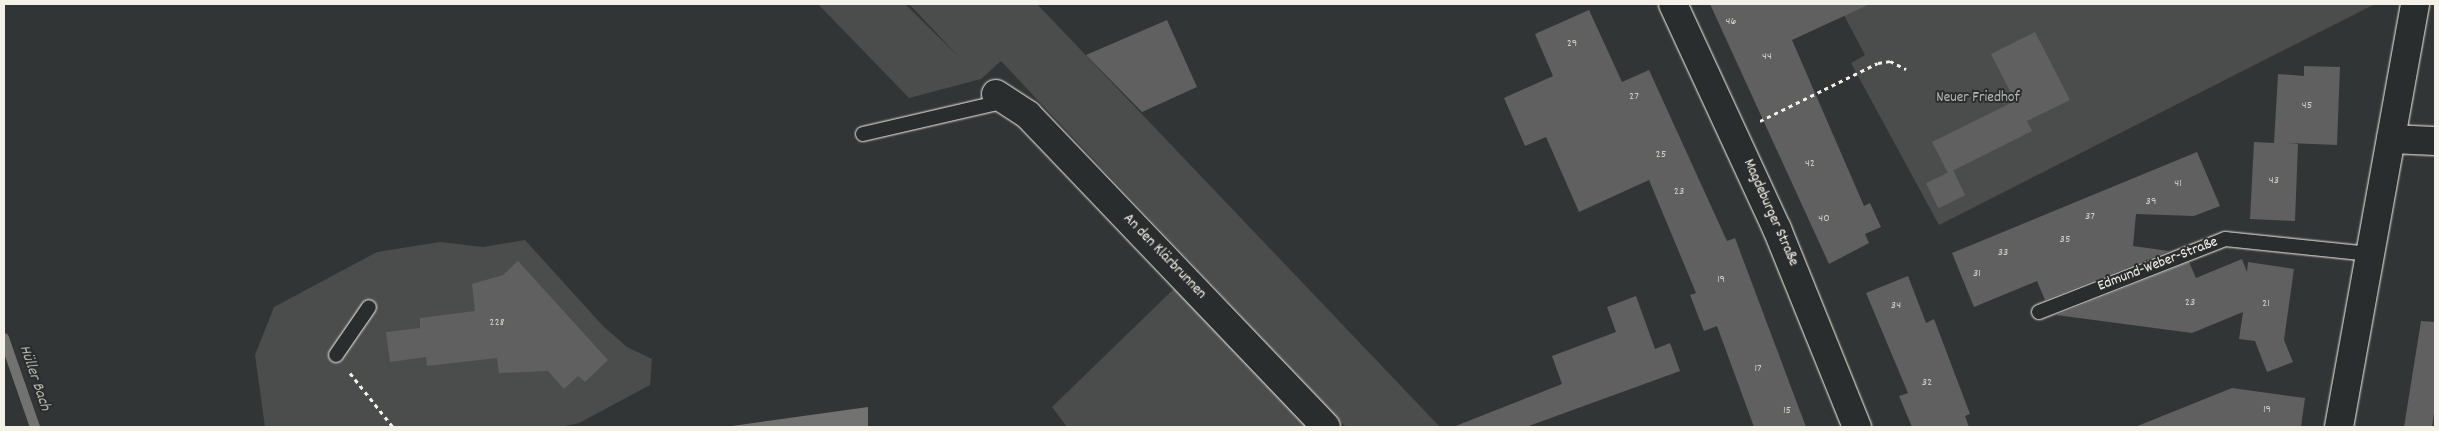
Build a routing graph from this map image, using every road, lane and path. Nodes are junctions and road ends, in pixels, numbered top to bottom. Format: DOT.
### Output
graph roads {
  1 [pos="1673,4"];
  2 [pos="2415,4"];
  3 [pos="1906,69"];
  4 [pos="1001,97"];
  5 [pos="862,134"];
  6 [pos="1735,134"];
  7 [pos="2390,138"];
  8 [pos="2435,141"];
  9 [pos="2370,254"];
  10 [pos="369,307"];
  11 [pos="2040,312"];
  12 [pos="336,355"];
  13 [pos="393,427"];
  14 [pos="1326,427"];
  15 [pos="1857,427"];
  16 [pos="2339,427"];
  1 -- 6 [label="street, Magdeburger Straße"];
  2 -- 7 [label="street"];
  3 -- 6 [label="path"];
  4 -- 5 [label="lane"];
  4 -- 14 [label="street, An den Klärbrunnen"];
  6 -- 15 [label="street, Magdeburger Straße"];
  7 -- 8 [label="street"];
  7 -- 9 [label="street"];
  9 -- 11 [label="lane, Edmund-Weber-Straße"];
  9 -- 16 [label="street"];
  10 -- 12 [label="lane"];
  12 -- 13 [label="path"];
}
